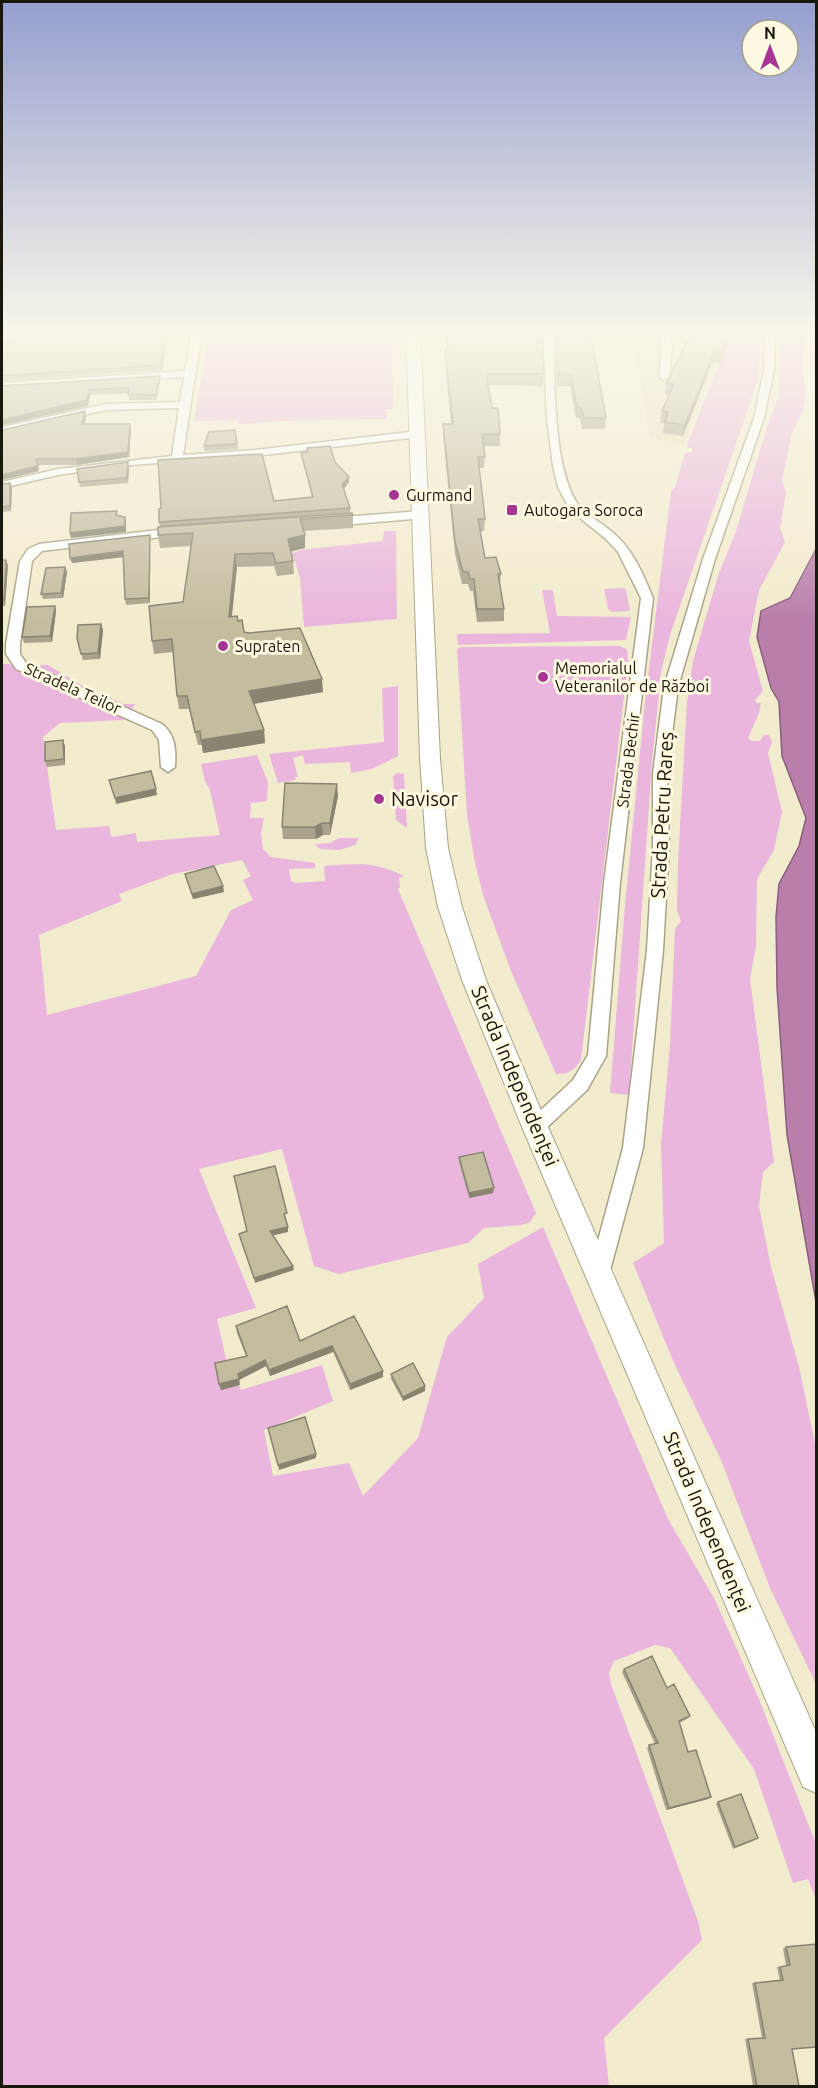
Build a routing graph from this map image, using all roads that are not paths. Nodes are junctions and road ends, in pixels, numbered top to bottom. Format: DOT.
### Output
graph roads {
  1 [pos="181,427"];
  2 [pos="418,427"];
  3 [pos="555,427"];
  4 [pos="756,427"];
  5 [pos="418,434"];
  6 [pos="177,458"];
  7 [pos="2,485"];
  8 [pos="421,515"];
  9 [pos="317,523"];
  10 [pos="193,530"];
  11 [pos="168,767"];
  12 [pos="535,1127"];
  13 [pos="600,1274"];
  14 [pos="816,1774"];
  1 -- 6 [label="street"];
  2 -- 5 [label="main road, Strada Independenței"];
  3 -- 12 [label="street, Strada Bechir"];
  4 -- 13 [label="street, Strada Petru Rareș"];
  5 -- 6 [label="street"];
  5 -- 8 [label="main road, Strada Independenței"];
  6 -- 7 [label="street"];
  8 -- 9 [label="street"];
  8 -- 12 [label="main road, Strada Independenței"];
  10 -- 11 [label="street, Stradela Teilor"];
  12 -- 13 [label="main road, Strada Independenței"];
  13 -- 14 [label="main road, Strada Independenței"];
}
